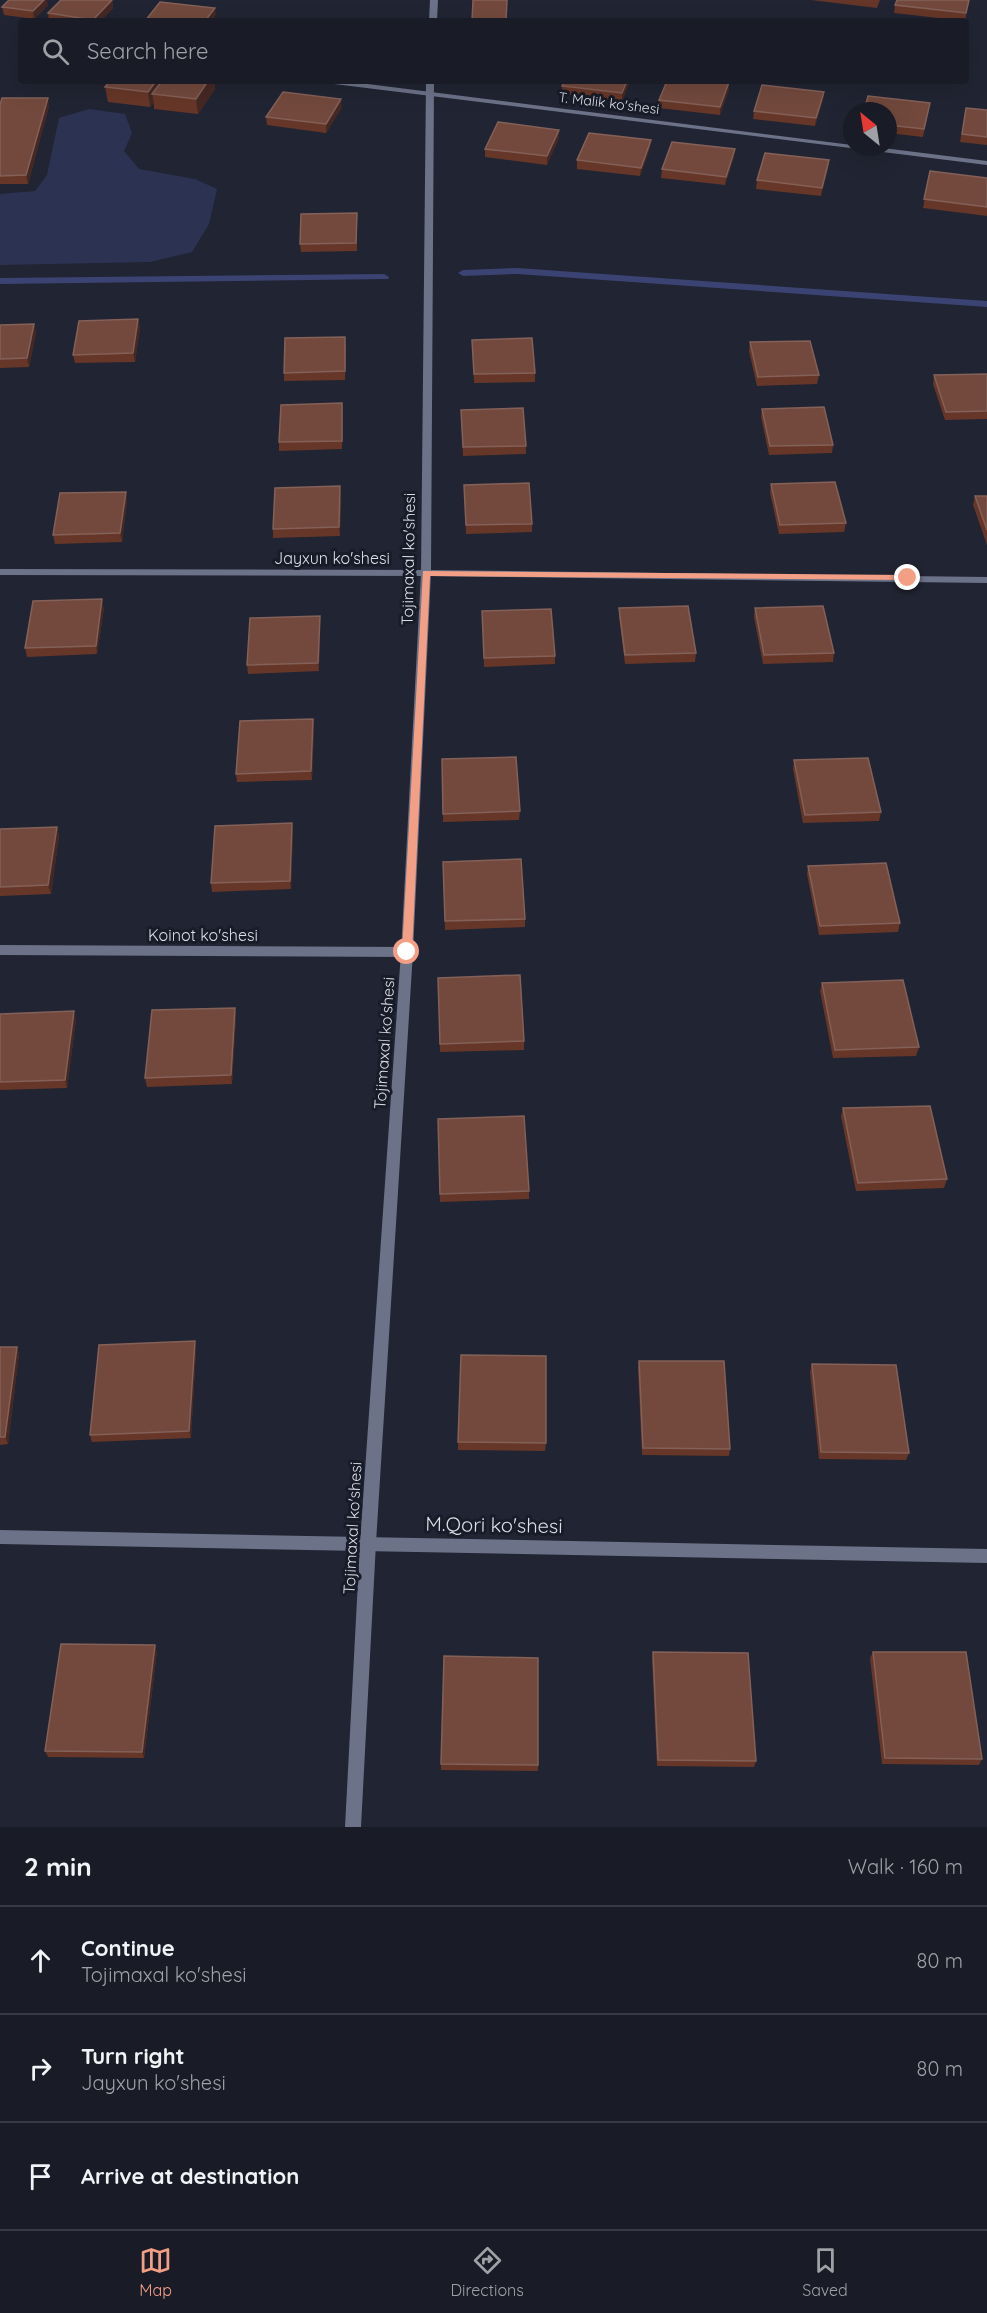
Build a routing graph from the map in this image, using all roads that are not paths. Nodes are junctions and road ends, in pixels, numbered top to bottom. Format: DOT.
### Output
graph roads {
  1 [pos="434,0"];
  2 [pos="433,18"];
  3 [pos="350,84"];
  4 [pos="430,84"];
  5 [pos="429,94"];
  6 [pos="843,146"];
  7 [pos="897,152"];
  8 [pos="987,163"];
  9 [pos="0,572"];
  10 [pos="426,573"];
  11 [pos="987,580"];
  12 [pos="0,950"];
  13 [pos="407,952"];
  14 [pos="0,1537"];
  15 [pos="368,1543"];
  16 [pos="987,1556"];
  17 [pos="353,1827"];
  1 -- 2 [label="street"];
  3 -- 5 [label="street, T. Malik ko'shesi"];
  4 -- 5 [label="street, Tojimaxal ko'shesi"];
  5 -- 6 [label="street, T. Malik ko'shesi"];
  5 -- 10 [label="street, Tojimaxal ko'shesi"];
  7 -- 8 [label="street, T. Malik ko'shesi"];
  9 -- 10 [label="street, Jayxun ko'shesi"];
  10 -- 11 [label="street, Jayxun ko'shesi"];
  10 -- 13 [label="street, Tojimaxal ko'shesi"];
  12 -- 13 [label="street, Koinot ko'shesi"];
  13 -- 15 [label="street, Tojimaxal ko'shesi"];
  14 -- 15 [label="street, M.Qori ko'shesi"];
  15 -- 16 [label="street, M.Qori ko'shesi"];
  15 -- 17 [label="street, Tojimaxal ko'shesi"];
}
